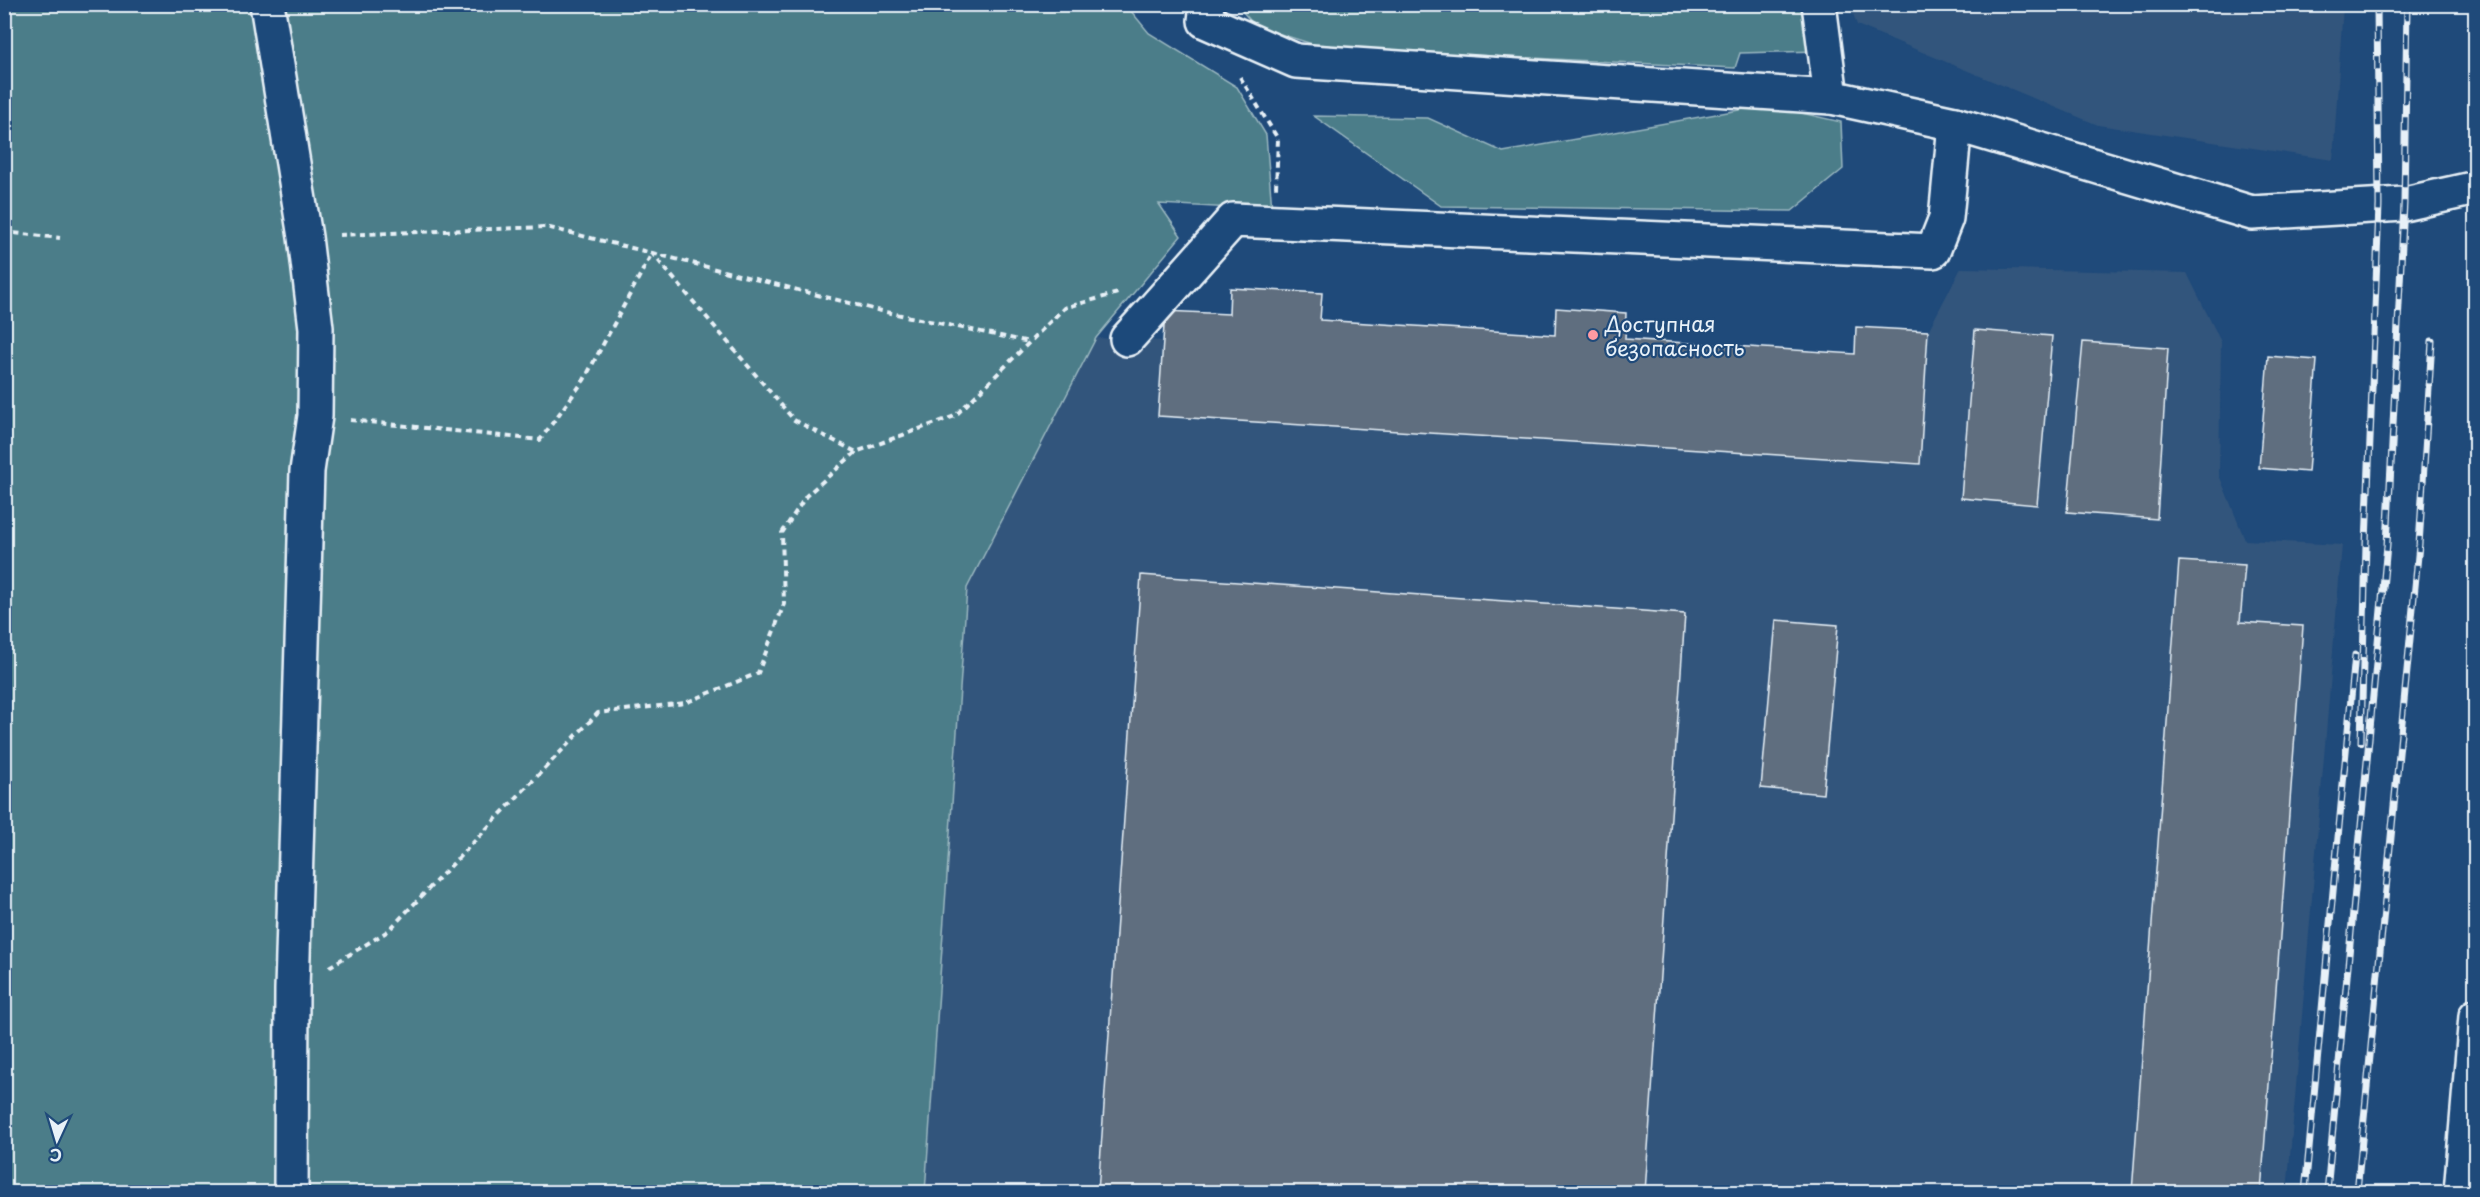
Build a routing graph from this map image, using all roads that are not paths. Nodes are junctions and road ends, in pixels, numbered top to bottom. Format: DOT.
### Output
graph roads {
  1 [pos="267,4"];
  2 [pos="1819,4"];
  3 [pos="1198,10"];
  4 [pos="1831,97"];
  5 [pos="1955,124"];
  6 [pos="2475,188"];
  7 [pos="1127,339"];
  8 [pos="2475,1016"];
  9 [pos="291,1192"];
  10 [pos="2461,1192"];
  1 -- 9 [label="street"];
  2 -- 4 [label="street"];
  3 -- 4 [label="street"];
  4 -- 5 [label="street"];
  5 -- 6 [label="street"];
  5 -- 7 [label="street"];
  8 -- 10 [label="street"];
}
